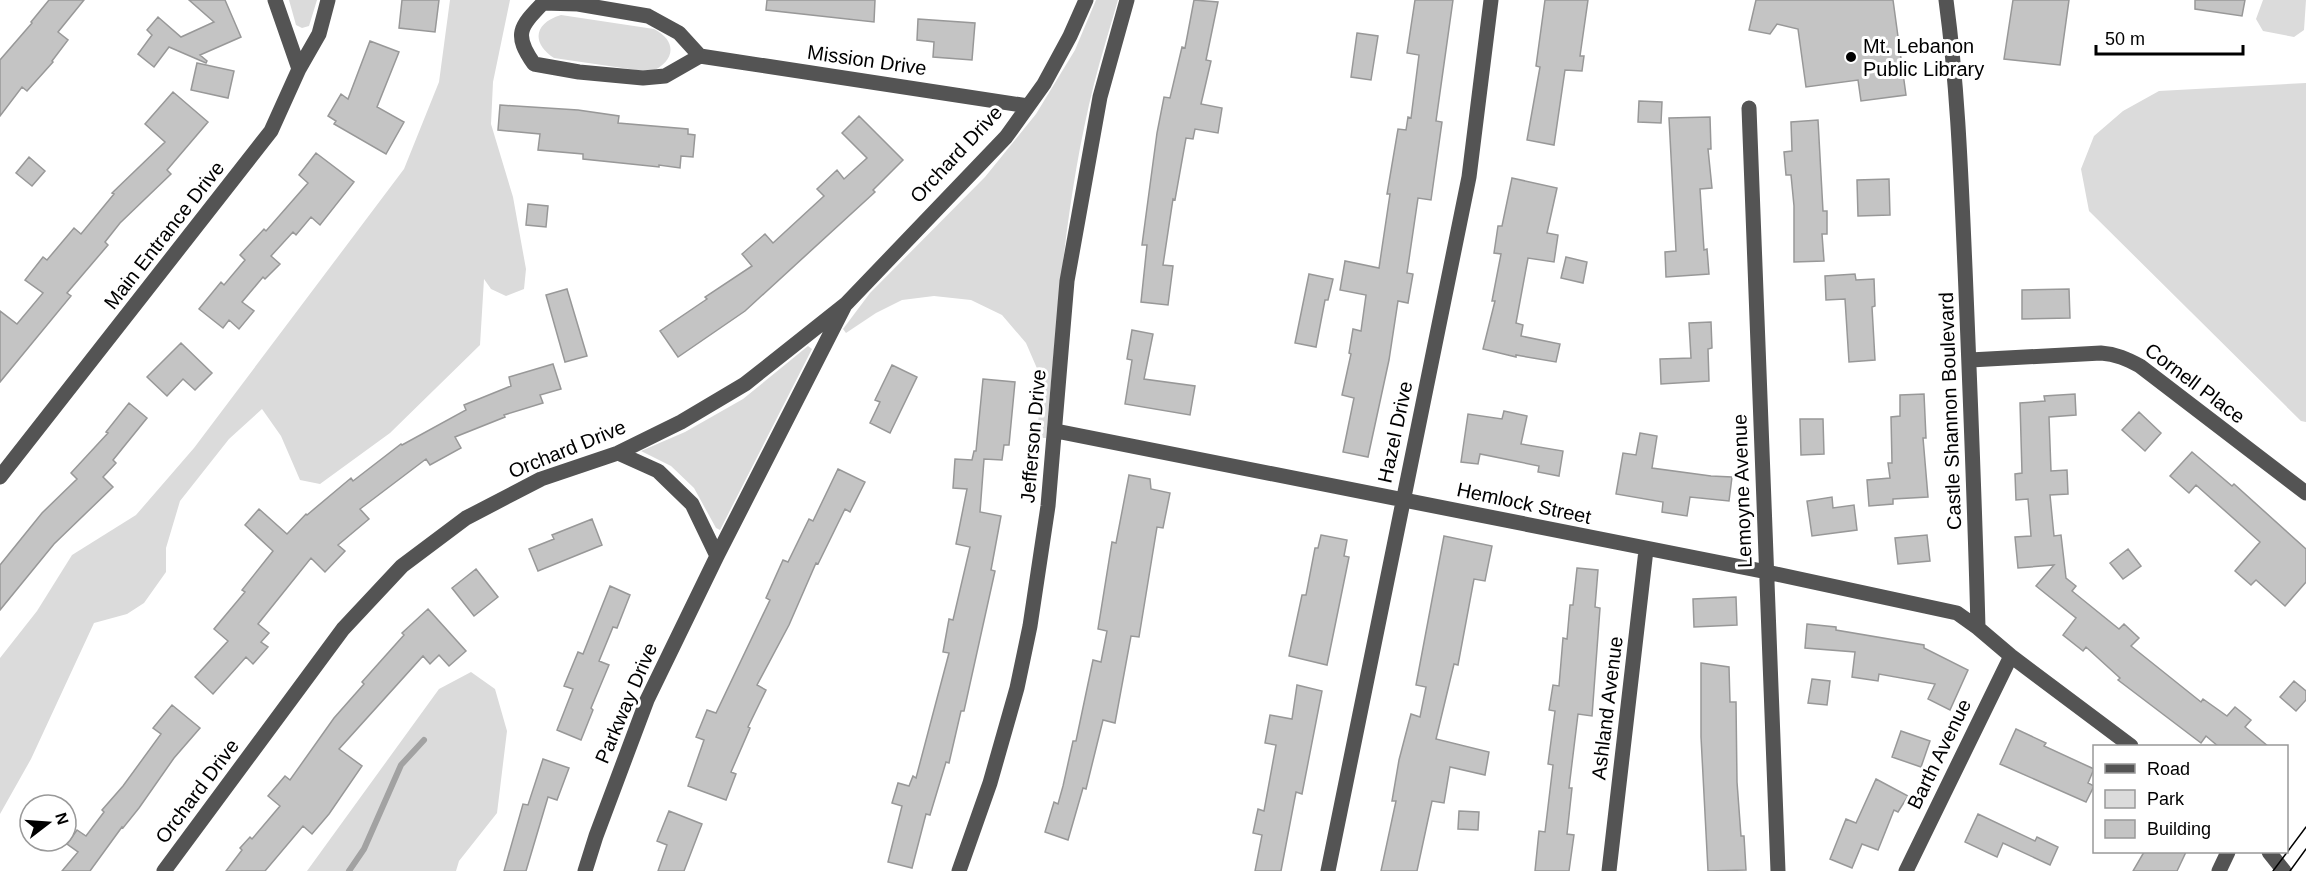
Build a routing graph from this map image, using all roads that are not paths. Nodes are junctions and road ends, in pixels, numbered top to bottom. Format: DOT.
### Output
graph roads {
  1 [pos="275,0"];
  2 [pos="328,0"];
  3 [pos="1086,0"];
  4 [pos="1127,0"];
  5 [pos="1491,0"];
  6 [pos="1946,0"];
  7 [pos="700,56"];
  8 [pos="299,69"];
  9 [pos="1028,106"];
  10 [pos="1749,108"];
  11 [pos="846,304"];
  12 [pos="1970,360"];
  13 [pos="1056,431"];
  14 [pos="618,453"];
  15 [pos="0,477"];
  16 [pos="2306,493"];
  17 [pos="1403,499"];
  18 [pos="1646,550"];
  19 [pos="717,556"];
  20 [pos="1767,572"];
  21 [pos="1978,628"];
  22 [pos="2011,656"];
  23 [pos="2129,745"];
  24 [pos="2228,853"];
  25 [pos="2270,853"];
  26 [pos="164,871"];
  27 [pos="585,871"];
  28 [pos="959,871"];
  29 [pos="1328,871"];
  30 [pos="1609,871"];
  31 [pos="1778,871"];
  32 [pos="1906,871"];
  33 [pos="2219,871"];
  34 [pos="2284,871"];
  1 -- 8 [label="street"];
  2 -- 8 [label="street, Main Entrance Drive"];
  3 -- 9 [label="street"];
  4 -- 13 [label="street, Jefferson Drive"];
  5 -- 17 [label="street, Hazel Drive"];
  6 -- 12 [label="street, Castle Shannon Boulevard"];
  7 -- 7 [label="street"];
  7 -- 9 [label="street, Mission Drive"];
  8 -- 15 [label="street, Main Entrance Drive"];
  9 -- 11 [label="street, Orchard Drive"];
  10 -- 20 [label="street, Lemoyne Avenue"];
  11 -- 14 [label="street, Orchard Drive"];
  11 -- 19 [label="street, Parkway Drive"];
  12 -- 16 [label="street, Cornell Place"];
  12 -- 21 [label="street, Castle Shannon Boulevard"];
  13 -- 17 [label="street, Hemlock Street"];
  13 -- 28 [label="street, Jefferson Drive"];
  14 -- 19 [label="street"];
  14 -- 26 [label="street, Orchard Drive"];
  17 -- 18 [label="street, Hemlock Street"];
  17 -- 29 [label="street, Hazel Drive"];
  18 -- 20 [label="street, Hemlock Street"];
  18 -- 30 [label="street, Ashland Avenue"];
  19 -- 27 [label="street, Parkway Drive"];
  20 -- 21 [label="street, Hemlock Street"];
  20 -- 31 [label="street, Lemoyne Avenue"];
  21 -- 22 [label="street"];
  22 -- 23 [label="street"];
  22 -- 32 [label="street, Barth Avenue"];
  24 -- 33 [label="street"];
  25 -- 34 [label="street"];
}
